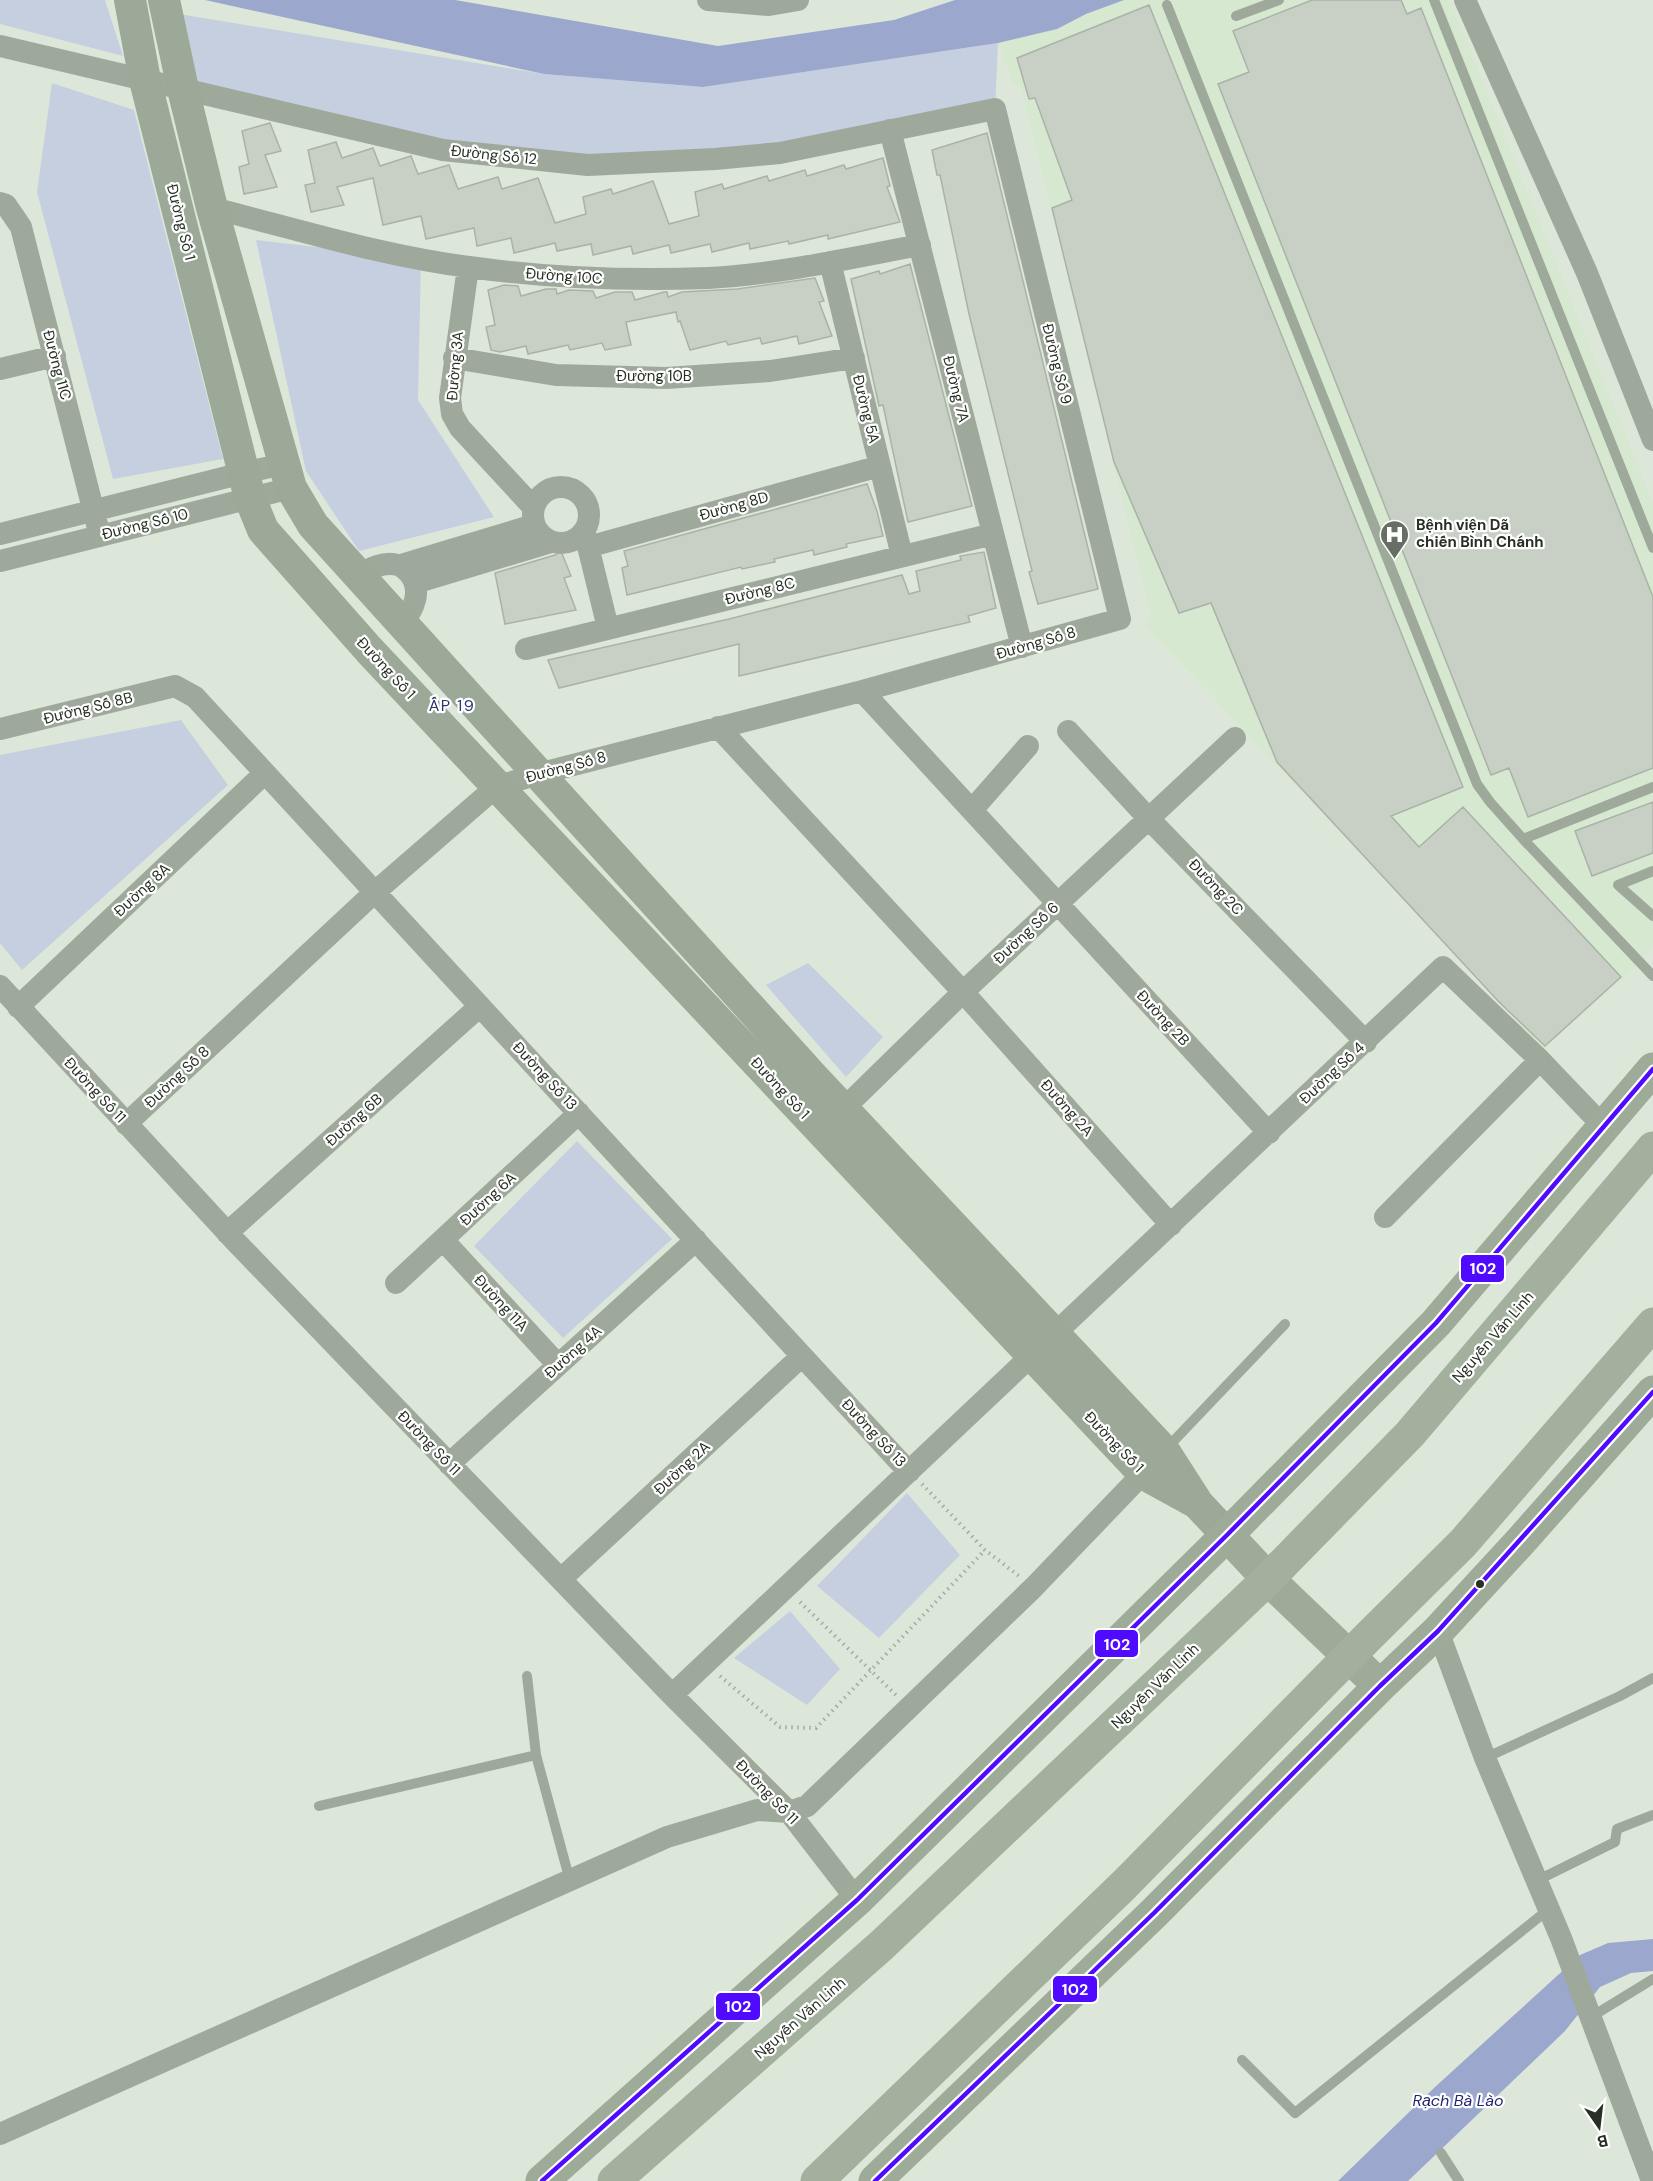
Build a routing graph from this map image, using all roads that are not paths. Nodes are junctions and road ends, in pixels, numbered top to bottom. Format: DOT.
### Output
graph roads {
  1 [pos="708,0"];
  2 [pos="798,0"];
  3 [pos="1280,0"];
  4 [pos="1434,0"];
  5 [pos="1465,0"];
  6 [pos="770,2"];
  7 [pos="131,4"];
  8 [pos="1167,5"];
  9 [pos="166,6"];
  10 [pos="1236,16"];
  11 [pos="0,46"];
  12 [pos="145,80"];
  13 [pos="183,89"];
  14 [pos="995,110"];
  15 [pos="890,130"];
  16 [pos="0,203"];
  17 [pos="212,208"];
  18 [pos="920,245"];
  19 [pos="830,262"];
  20 [pos="468,267"];
  21 [pos="55,356"];
  22 [pos="454,358"];
  23 [pos="854,358"];
  24 [pos="0,369"];
  25 [pos="1653,440"];
  26 [pos="880,466"];
  27 [pos="287,476"];
  28 [pos="246,485"];
  29 [pos="95,510"];
  30 [pos="534,516"];
  31 [pos="0,534"];
  32 [pos="993,534"];
  33 [pos="100,536"];
  34 [pos="586,539"];
  35 [pos="551,542"];
  36 [pos="1653,548"];
  37 [pos="902,556"];
  38 [pos="0,561"];
  39 [pos="401,565"];
  40 [pos="358,575"];
  41 [pos="415,583"];
  42 [pos="1120,620"];
  43 [pos="401,624"];
  44 [pos="608,628"];
  45 [pos="1022,647"];
  46 [pos="526,649"];
  47 [pos="370,651"];
  48 [pos="175,686"];
  49 [pos="862,692"];
  50 [pos="718,727"];
  51 [pos="0,729"];
  52 [pos="1068,731"];
  53 [pos="1235,738"];
  54 [pos="1028,746"];
  55 [pos="265,773"];
  56 [pos="538,774"];
  57 [pos="496,787"];
  58 [pos="1653,787"];
  59 [pos="972,810"];
  60 [pos="1149,819"];
  61 [pos="1523,839"];
  62 [pos="1653,871"];
  63 [pos="375,892"];
  64 [pos="1058,903"];
  65 [pos="1653,916"];
  66 [pos="1653,976"];
  67 [pos="0,987"];
  68 [pos="963,992"];
  69 [pos="480,1006"];
  70 [pos="18,1007"];
  71 [pos="1366,1041"];
  72 [pos="1540,1060"];
  73 [pos="1653,1069"];
  74 [pos="844,1110"];
  75 [pos="579,1113"];
  76 [pos="126,1124"];
  77 [pos="1604,1127"];
  78 [pos="820,1131"];
  79 [pos="1269,1133"];
  80 [pos="1653,1148"];
  81 [pos="1385,1217"];
  82 [pos="1171,1225"];
  83 [pos="227,1233"];
  84 [pos="696,1240"];
  85 [pos="444,1241"];
  86 [pos="396,1283"];
  87 [pos="1285,1324"];
  88 [pos="1653,1324"];
  89 [pos="1055,1335"];
  90 [pos="802,1356"];
  91 [pos="1032,1356"];
  92 [pos="558,1365"];
  93 [pos="1653,1392"];
  94 [pos="1164,1451"];
  95 [pos="449,1464"];
  96 [pos="909,1472"];
  97 [pos="1144,1474"];
  98 [pos="1198,1504"];
  99 [pos="1227,1535"];
  100 [pos="561,1579"];
  101 [pos="1268,1579"];
  102 [pos="1438,1631"];
  103 [pos="1349,1657"];
  104 [pos="527,1676"];
  105 [pos="1653,1678"];
  106 [pos="1380,1686"];
  107 [pos="672,1695"];
  108 [pos="536,1755"];
  109 [pos="1485,1758"];
  110 [pos="319,1806"];
  111 [pos="789,1812"];
  112 [pos="1653,1815"];
  113 [pos="1536,1881"];
  114 [pos="570,1882"];
  115 [pos="857,1900"];
  116 [pos="1549,1909"];
  117 [pos="1653,1980"];
  118 [pos="1591,2017"];
  119 [pos="1242,2060"];
  120 [pos="0,2134"];
  121 [pos="1441,2153"];
  122 [pos="542,2181"];
  123 [pos="614,2181"];
  124 [pos="817,2181"];
  125 [pos="874,2181"];
  126 [pos="1459,2181"];
  127 [pos="1652,2181"];
  1 -- 6 [label="street"];
  2 -- 6 [label="street"];
  3 -- 10 [label="lane"];
  4 -- 36 [label="lane"];
  5 -- 25 [label="street"];
  7 -- 12 [label="street, Đường Số 1"];
  8 -- 61 [label="lane"];
  9 -- 13 [label="street, Đường Số 1"];
  11 -- 12 [label="street, Đường Số 12"];
  12 -- 13 [label="street, Đường Số 12"];
  12 -- 28 [label="street, Đường Số 1"];
  13 -- 15 [label="street, Đường Số 12"];
  13 -- 17 [label="street, Đường Số 1"];
  14 -- 15 [label="street, Đường Số 12"];
  14 -- 42 [label="street, Đường Số 9"];
  15 -- 18 [label="street, Đường 7A"];
  16 -- 21 [label="street, Đường 11C"];
  17 -- 20 [label="street, Đường 10C"];
  17 -- 27 [label="street, Đường Số 1"];
  18 -- 19 [label="street, Đường 10C"];
  18 -- 32 [label="street, Đường 7A"];
  19 -- 20 [label="street, Đường 10C"];
  19 -- 23 [label="street, Đường 5A"];
  20 -- 22 [label="street, Đường 3A"];
  21 -- 24 [label="street"];
  21 -- 29 [label="street, Đường 11C"];
  22 -- 23 [label="street, Đường 10B"];
  22 -- 30 [label="street, Đường 3A"];
  23 -- 26 [label="street, Đường 5A"];
  26 -- 34 [label="street, Đường 8D"];
  26 -- 37 [label="street, Đường 5A"];
  27 -- 28 [label="street, Đường Số 10"];
  27 -- 40 [label="street, Đường Số 1"];
  28 -- 29 [label="street, Đường Số 10"];
  28 -- 33 [label="street, Đường Số 10"];
  28 -- 47 [label="street, Đường Số 1"];
  29 -- 31 [label="street, Đường Số 10"];
  29 -- 33 [label="street, Đường 11C"];
  30 -- 34 [label="street"];
  30 -- 35 [label="street"];
  30 -- 39 [label="street"];
  32 -- 37 [label="street, Đường 8C"];
  32 -- 45 [label="street, Đường 7A"];
  33 -- 38 [label="street, Đường Số 10"];
  34 -- 35 [label="street"];
  34 -- 44 [label="street"];
  35 -- 41 [label="street"];
  37 -- 44 [label="street, Đường 8C"];
  39 -- 40 [label="street"];
  39 -- 41 [label="street"];
  40 -- 43 [label="street, Đường Số 1"];
  41 -- 43 [label="street"];
  42 -- 45 [label="street, Đường Số 8"];
  43 -- 47 [label="street"];
  43 -- 56 [label="street, Đường Số 1"];
  44 -- 46 [label="street, Đường 8C"];
  45 -- 49 [label="street, Đường Số 8"];
  47 -- 57 [label="street, Đường Số 1"];
  48 -- 51 [label="street, Đường Số 8B"];
  48 -- 55 [label="street, Đường Số 13"];
  49 -- 50 [label="street, Đường Số 8"];
  49 -- 59 [label="street, Đường 2B"];
  50 -- 56 [label="street, Đường Số 8"];
  50 -- 68 [label="street, Đường 2A"];
  52 -- 60 [label="street, Đường 2C"];
  53 -- 60 [label="street, Đường Số 6"];
  54 -- 59 [label="street"];
  55 -- 63 [label="street, Đường Số 13"];
  55 -- 70 [label="street, Đường 8A"];
  56 -- 57 [label="street, Đường Số 8"];
  56 -- 74 [label="street, Đường Số 1"];
  57 -- 63 [label="street, Đường Số 8"];
  57 -- 78 [label="street, Đường Số 1"];
  58 -- 61 [label="lane"];
  59 -- 64 [label="street, Đường 2B"];
  60 -- 64 [label="street, Đường Số 6"];
  60 -- 71 [label="street, Đường 2C"];
  61 -- 66 [label="lane"];
  62 -- 65 [label="lane"];
  63 -- 69 [label="street, Đường Số 13"];
  63 -- 76 [label="street, Đường Số 8"];
  64 -- 68 [label="street, Đường Số 6"];
  64 -- 79 [label="street, Đường 2B"];
  67 -- 70 [label="street, Đường Số 11"];
  68 -- 74 [label="street, Đường Số 6"];
  68 -- 82 [label="street, Đường 2A"];
  69 -- 75 [label="street, Đường Số 13"];
  69 -- 83 [label="street, Đường 6B"];
  70 -- 76 [label="street, Đường Số 11"];
  71 -- 72 [label="street, Đường Số 4"];
  71 -- 79 [label="street, Đường Số 4"];
  72 -- 77 [label="street, Đường Số 4"];
  72 -- 81 [label="street"];
  73 -- 77 [label="main road"];
  74 -- 78 [label="street, Đường Số 6"];
  74 -- 89 [label="street, Đường Số 1"];
  75 -- 84 [label="street, Đường Số 13"];
  75 -- 85 [label="street, Đường 6A"];
  76 -- 83 [label="street, Đường Số 11"];
  77 -- 99 [label="main road"];
  78 -- 91 [label="street, Đường Số 1"];
  79 -- 82 [label="street, Đường Số 4"];
  80 -- 101 [label="highway, Nguyễn Văn Linh"];
  82 -- 89 [label="street, Đường Số 4"];
  83 -- 95 [label="street, Đường Số 11"];
  84 -- 90 [label="street, Đường Số 13"];
  84 -- 92 [label="street, Đường 4A"];
  85 -- 86 [label="street, Đường 6A"];
  85 -- 92 [label="street, Đường 11A"];
  87 -- 94 [label="lane"];
  88 -- 103 [label="highway"];
  89 -- 91 [label="street, Đường Số 4"];
  89 -- 94 [label="street, Đường Số 1"];
  90 -- 96 [label="street, Đường Số 13"];
  90 -- 100 [label="street, Đường 2A"];
  91 -- 96 [label="street, Đường Số 4"];
  91 -- 97 [label="street, Đường Số 1"];
  92 -- 95 [label="street, Đường 4A"];
  93 -- 102 [label="main road"];
  94 -- 97 [label="street"];
  94 -- 98 [label="street, Đường Số 1"];
  95 -- 100 [label="street, Đường Số 11"];
  96 -- 107 [label="street, Đường Số 4"];
  97 -- 98 [label="street, Đường Số 1"];
  97 -- 111 [label="street"];
  98 -- 99 [label="street"];
  99 -- 101 [label="main road"];
  99 -- 115 [label="main road"];
  100 -- 107 [label="street, Đường Số 11"];
  101 -- 103 [label="main road"];
  101 -- 123 [label="highway, Nguyễn Văn Linh"];
  102 -- 106 [label="main road"];
  102 -- 109 [label="street"];
  103 -- 106 [label="main road"];
  103 -- 124 [label="highway"];
  104 -- 108 [label="lane"];
  105 -- 109 [label="lane"];
  106 -- 125 [label="main road"];
  107 -- 111 [label="street, Đường Số 11"];
  108 -- 110 [label="lane"];
  108 -- 114 [label="lane"];
  109 -- 113 [label="street"];
  111 -- 114 [label="street"];
  111 -- 115 [label="street, Đường Số 11"];
  112 -- 113 [label="lane"];
  113 -- 116 [label="street"];
  114 -- 120 [label="street"];
  115 -- 122 [label="main road"];
  116 -- 118 [label="street"];
  116 -- 119 [label="lane"];
  117 -- 118 [label="lane"];
  118 -- 127 [label="street"];
  121 -- 126 [label="lane"];
}
